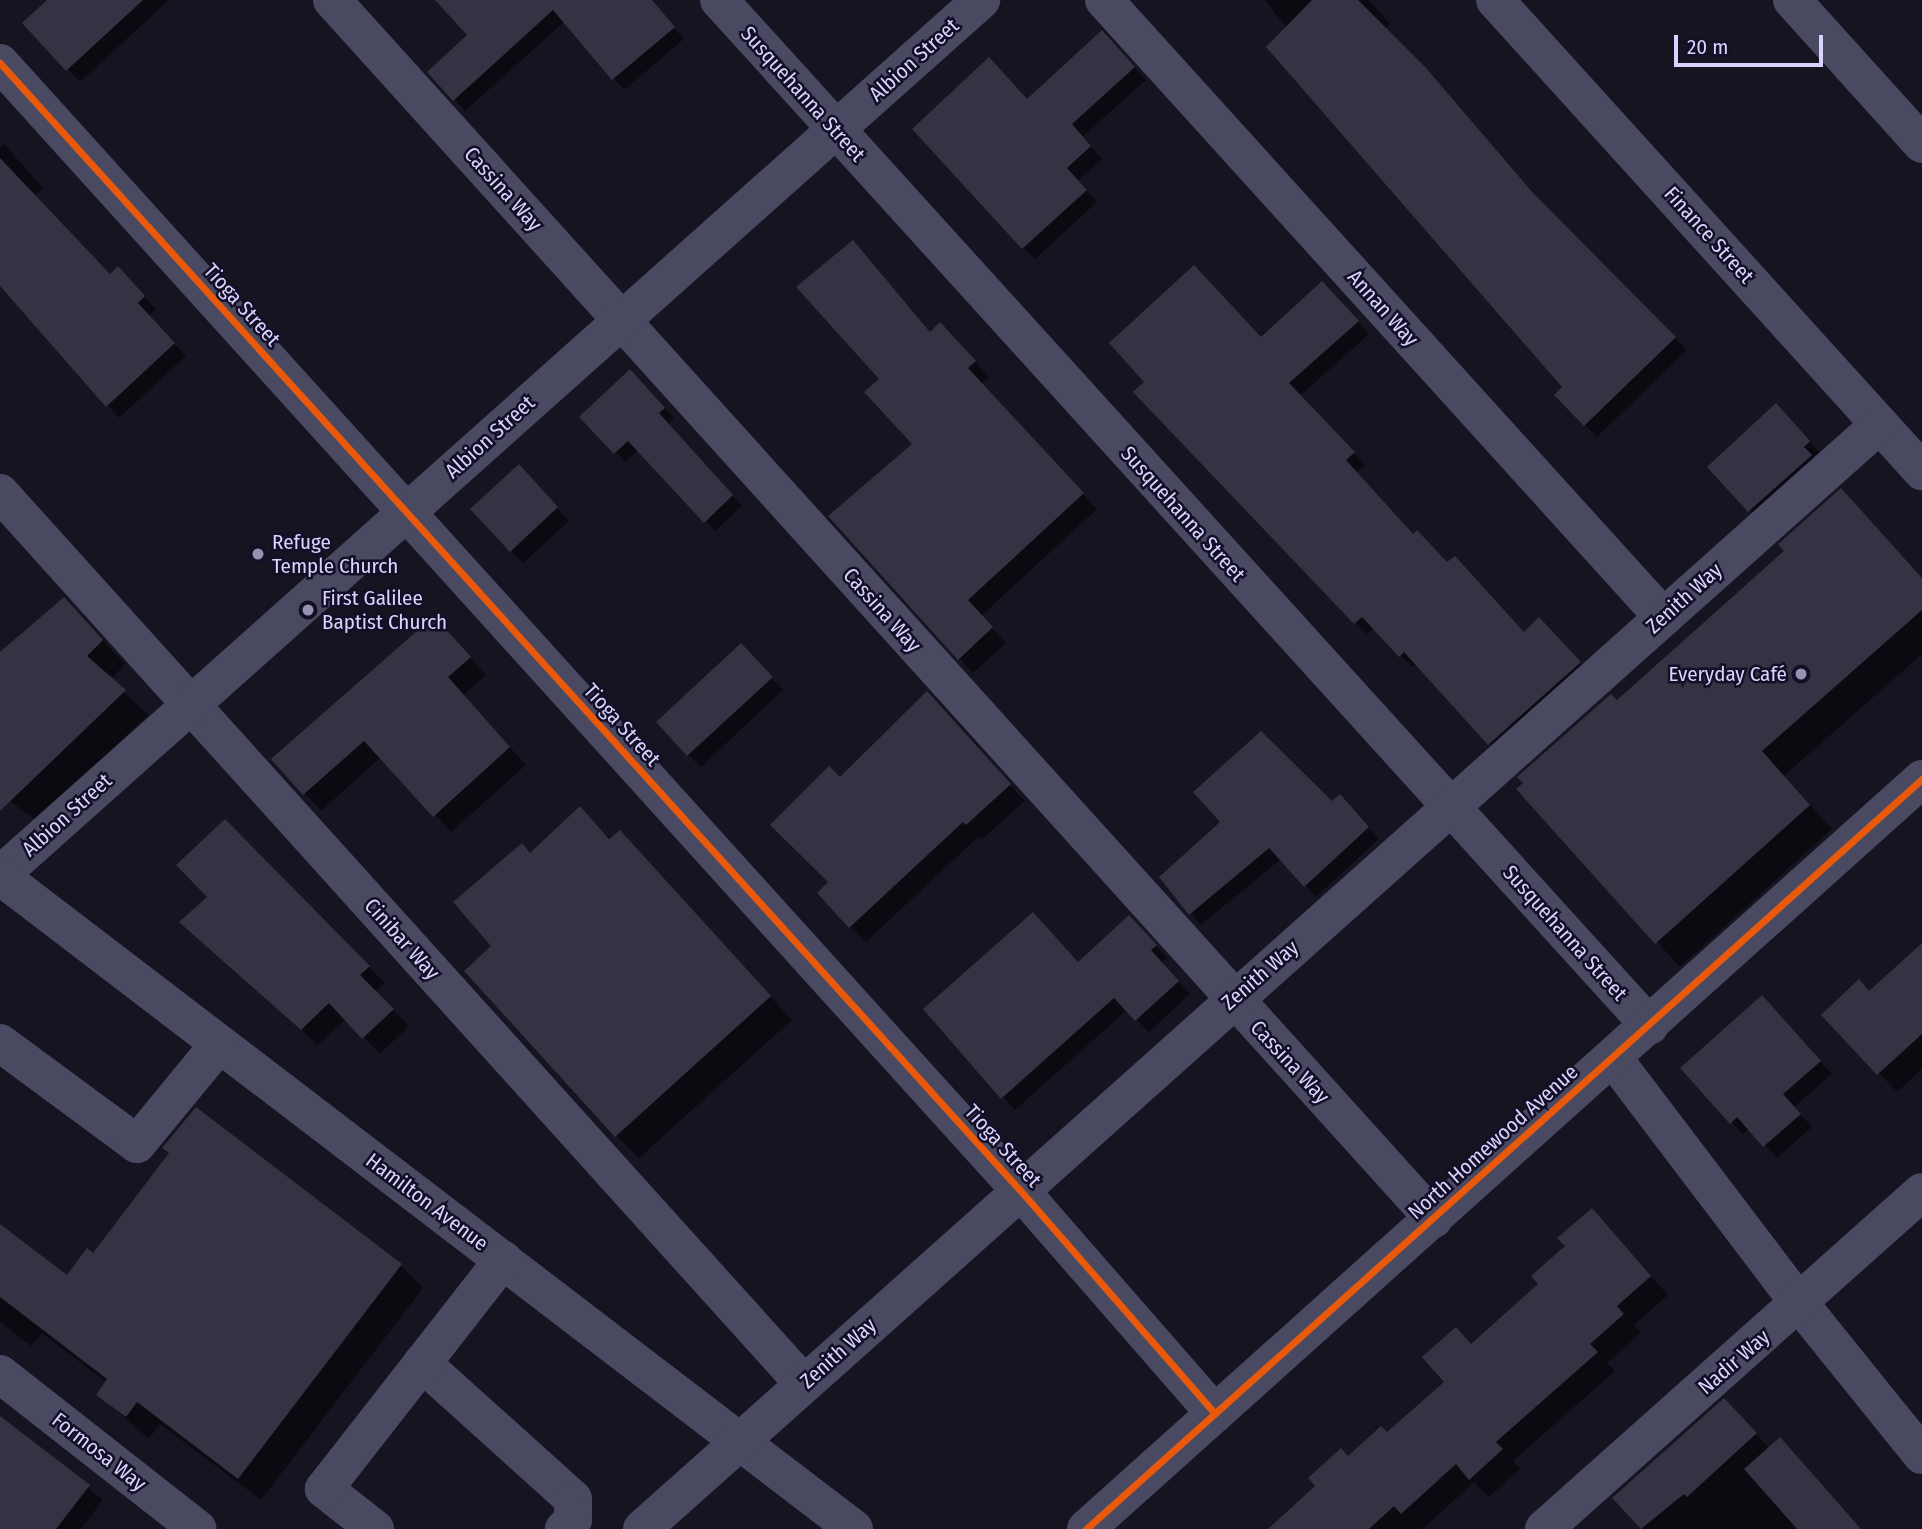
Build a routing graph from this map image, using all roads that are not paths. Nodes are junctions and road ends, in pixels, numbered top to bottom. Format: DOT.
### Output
graph roads {
  1 [pos="332,0"];
  2 [pos="719,0"];
  3 [pos="981,0"];
  4 [pos="1104,0"];
  5 [pos="1495,0"];
  6 [pos="1792,0"];
  7 [pos="0,63"];
  8 [pos="835,130"];
  9 [pos="1922,144"];
  10 [pos="621,319"];
  11 [pos="1880,424"];
  12 [pos="1922,471"];
  13 [pos="0,493"];
  14 [pos="406,514"];
  15 [pos="1662,617"];
  16 [pos="191,704"];
  17 [pos="1922,779"];
  18 [pos="1450,808"];
  19 [pos="0,876"];
  20 [pos="1232,999"];
  21 [pos="1650,1026"];
  22 [pos="0,1043"];
  23 [pos="219,1044"];
  24 [pos="1613,1058"];
  25 [pos="1019,1189"];
  26 [pos="1922,1192"];
  27 [pos="1434,1219"];
  28 [pos="503,1260"];
  29 [pos="1800,1304"];
  30 [pos="422,1363"];
  31 [pos="0,1374"];
  32 [pos="804,1384"];
  33 [pos="1215,1414"];
  34 [pos="740,1439"];
  35 [pos="1922,1455"];
  36 [pos="198,1529"];
  37 [pos="375,1529"];
  38 [pos="564,1529"];
  39 [pos="642,1529"];
  40 [pos="854,1529"];
  41 [pos="1086,1529"];
  42 [pos="1545,1529"];
  1 -- 10 [label="street, Cassina Way"];
  2 -- 8 [label="street, Susquehanna Street"];
  3 -- 8 [label="street, Albion Street"];
  4 -- 15 [label="street, Annan Way"];
  5 -- 11 [label="street, Finance Street"];
  6 -- 9 [label="street"];
  7 -- 14 [label="street, Tioga Street"];
  8 -- 10 [label="street, Albion Street"];
  8 -- 18 [label="street, Susquehanna Street"];
  10 -- 14 [label="street, Albion Street"];
  10 -- 20 [label="street, Cassina Way"];
  11 -- 12 [label="street, Finance Street"];
  11 -- 15 [label="street, Zenith Way"];
  13 -- 16 [label="street, Cinibar Way"];
  14 -- 16 [label="street, Albion Street"];
  14 -- 25 [label="street, Tioga Street"];
  15 -- 18 [label="street, Zenith Way"];
  16 -- 19 [label="street, Albion Street"];
  16 -- 32 [label="street, Cinibar Way"];
  17 -- 21 [label="street, North Homewood Avenue"];
  18 -- 20 [label="street, Zenith Way"];
  18 -- 21 [label="street, Susquehanna Street"];
  19 -- 23 [label="street, Hamilton Avenue"];
  20 -- 25 [label="street, Zenith Way"];
  20 -- 27 [label="street, Cassina Way"];
  21 -- 24 [label="street, North Homewood Avenue"];
  22 -- 23 [label="street"];
  23 -- 28 [label="street, Hamilton Avenue"];
  24 -- 27 [label="street, North Homewood Avenue"];
  24 -- 29 [label="street"];
  25 -- 32 [label="street, Zenith Way"];
  25 -- 33 [label="street, Tioga Street"];
  26 -- 29 [label="street, Nadir Way"];
  27 -- 33 [label="street, North Homewood Avenue"];
  28 -- 30 [label="street"];
  28 -- 34 [label="street, Hamilton Avenue"];
  29 -- 35 [label="street"];
  29 -- 42 [label="street, Nadir Way"];
  30 -- 37 [label="street"];
  30 -- 38 [label="street"];
  31 -- 36 [label="street, Formosa Way"];
  32 -- 34 [label="street, Zenith Way"];
  33 -- 41 [label="street, North Homewood Avenue"];
  34 -- 39 [label="street, Zenith Way"];
  34 -- 40 [label="street, Hamilton Avenue"];
}
